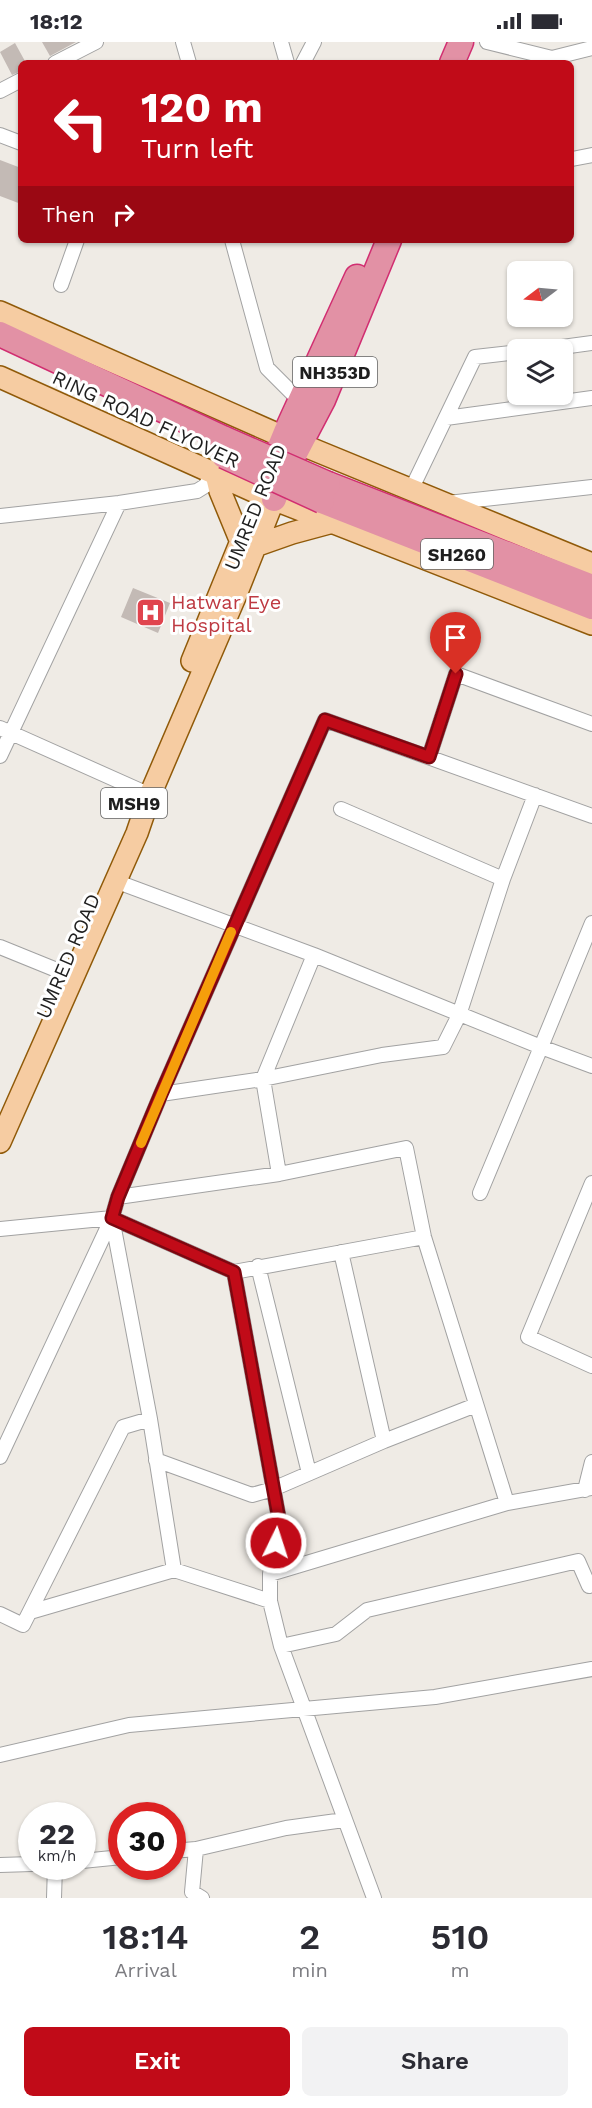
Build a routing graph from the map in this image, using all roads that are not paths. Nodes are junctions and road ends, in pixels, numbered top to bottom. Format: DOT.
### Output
graph roads {
  1 [pos="96,42"];
  2 [pos="183,42"];
  3 [pos="281,42"];
  4 [pos="315,42"];
  5 [pos="461,42"];
  6 [pos="474,42"];
  7 [pos="487,42"];
  8 [pos="592,48"];
  9 [pos="61,60"];
  10 [pos="188,60"];
  11 [pos="286,60"];
  12 [pos="305,60"];
  13 [pos="453,60"];
  14 [pos="467,60"];
  15 [pos="18,82"];
  16 [pos="0,91"];
  17 [pos="0,135"];
  18 [pos="18,141"];
  19 [pos="592,155"];
  20 [pos="574,159"];
  21 [pos="76,243"];
  22 [pos="233,243"];
  23 [pos="374,243"];
  24 [pos="388,243"];
  25 [pos="61,285"];
  26 [pos="0,312"];
  27 [pos="0,334"];
  28 [pos="592,343"];
  29 [pos="573,346"];
  30 [pos="0,352"];
  31 [pos="507,353"];
  32 [pos="0,377"];
  33 [pos="592,398"];
  34 [pos="300,401"];
  35 [pos="446,418"];
  36 [pos="247,421"];
  37 [pos="292,440"];
  38 [pos="219,460"];
  39 [pos="592,486"];
  40 [pos="411,490"];
  41 [pos="267,497"];
  42 [pos="119,503"];
  43 [pos="327,503"];
  44 [pos="442,503"];
  45 [pos="0,516"];
  46 [pos="248,544"];
  47 [pos="592,564"];
  48 [pos="592,587"];
  49 [pos="592,608"];
  50 [pos="592,624"];
  51 [pos="592,724"];
  52 [pos="5,731"];
  53 [pos="0,756"];
  54 [pos="429,757"];
  55 [pos="145,792"];
  56 [pos="535,795"];
  57 [pos="341,809"];
  58 [pos="592,816"];
  59 [pos="503,879"];
  60 [pos="115,881"];
  61 [pos="592,923"];
  62 [pos="234,925"];
  63 [pos="0,947"];
  64 [pos="314,955"];
  65 [pos="68,975"];
  66 [pos="459,1015"];
  67 [pos="541,1047"];
  68 [pos="592,1066"];
  69 [pos="263,1079"];
  70 [pos="161,1094"];
  71 [pos="0,1109"];
  72 [pos="0,1142"];
  73 [pos="279,1174"];
  74 [pos="592,1183"];
  75 [pos="480,1193"];
  76 [pos="118,1197"];
  77 [pos="112,1218"];
  78 [pos="0,1229"];
  79 [pos="424,1237"];
  80 [pos="340,1252"];
  81 [pos="258,1266"];
  82 [pos="234,1272"];
  83 [pos="592,1366"];
  84 [pos="476,1405"];
  85 [pos="150,1419"];
  86 [pos="384,1441"];
  87 [pos="0,1457"];
  88 [pos="156,1460"];
  89 [pos="592,1462"];
  90 [pos="309,1473"];
  91 [pos="273,1489"];
  92 [pos="588,1489"];
  93 [pos="507,1503"];
  94 [pos="174,1570"];
  95 [pos="270,1574"];
  96 [pos="592,1584"];
  97 [pos="270,1601"];
  98 [pos="30,1612"];
  99 [pos="0,1614"];
  100 [pos="281,1646"];
  101 [pos="592,1669"];
  102 [pos="304,1708"];
  103 [pos="0,1755"];
  104 [pos="344,1820"];
  105 [pos="196,1849"];
  106 [pos="186,1850"];
  107 [pos="18,1864"];
  108 [pos="0,1865"];
  109 [pos="55,1880"];
  110 [pos="54,1898"];
  111 [pos="202,1898"];
  112 [pos="374,1898"];
  1 -- 9 [label="street"];
  2 -- 10 [label="street"];
  3 -- 11 [label="street"];
  4 -- 12 [label="street"];
  5 -- 13 [label="highway"];
  6 -- 14 [label="highway"];
  7 -- 8 [label="street"];
  15 -- 16 [label="street"];
  17 -- 18 [label="street"];
  19 -- 20 [label="street"];
  21 -- 25 [label="street"];
  22 -- 34 [label="street"];
  23 -- 34 [label="highway, UMRED ROAD / NH353D"];
  24 -- 37 [label="highway, NH353D"];
  26 -- 36 [label="main road"];
  27 -- 38 [label="highway, RING ROAD FLYOVER / SH260"];
  28 -- 29 [label="street"];
  30 -- 38 [label="highway, RING ROAD FLYOVER / SH260"];
  31 -- 35 [label="street"];
  32 -- 38 [label="main road"];
  33 -- 35 [label="street"];
  34 -- 37 [label="highway, UMRED ROAD / NH353D"];
  35 -- 40 [label="street"];
  36 -- 37 [label="main road"];
  36 -- 38 [label="street"];
  37 -- 40 [label="main road"];
  37 -- 41 [label="highway, NH353D"];
  38 -- 41 [label="main road"];
  38 -- 42 [label="street"];
  38 -- 43 [label="highway, RING ROAD FLYOVER / SH260, bridge"];
  38 -- 46 [label="main road"];
  39 -- 44 [label="street"];
  40 -- 44 [label="main road"];
  41 -- 43 [label="main road"];
  41 -- 46 [label="main road, UMRED ROAD"];
  42 -- 45 [label="street"];
  42 -- 52 [label="street"];
  43 -- 46 [label="main road"];
  43 -- 48 [label="highway, RING ROAD FLYOVER / SH260"];
  43 -- 49 [label="highway, RING ROAD FLYOVER / SH260"];
  43 -- 50 [label="main road"];
  44 -- 47 [label="main road"];
  46 -- 55 [label="main road, UMRED ROAD / MSH9"];
  51 -- 54 [label="street"];
  52 -- 53 [label="street"];
  52 -- 55 [label="street"];
  54 -- 56 [label="street"];
  54 -- 62 [label="street"];
  55 -- 60 [label="main road"];
  55 -- 65 [label="main road, UMRED ROAD / MSH9"];
  56 -- 58 [label="street"];
  56 -- 59 [label="street"];
  57 -- 59 [label="street"];
  59 -- 66 [label="street"];
  60 -- 62 [label="street"];
  60 -- 65 [label="main road"];
  61 -- 67 [label="street"];
  62 -- 64 [label="street"];
  62 -- 70 [label="street"];
  63 -- 65 [label="street"];
  64 -- 66 [label="street"];
  64 -- 69 [label="street"];
  65 -- 71 [label="main road, UMRED ROAD / MSH9"];
  65 -- 72 [label="main road"];
  66 -- 67 [label="street"];
  66 -- 69 [label="street"];
  67 -- 68 [label="street"];
  67 -- 75 [label="street"];
  69 -- 70 [label="street"];
  69 -- 73 [label="street"];
  70 -- 76 [label="street"];
  73 -- 76 [label="street"];
  73 -- 79 [label="street"];
  74 -- 83 [label="street"];
  76 -- 77 [label="street"];
  77 -- 78 [label="street"];
  77 -- 82 [label="street"];
  77 -- 85 [label="street"];
  77 -- 87 [label="street"];
  79 -- 80 [label="street"];
  79 -- 84 [label="street"];
  80 -- 81 [label="street"];
  80 -- 86 [label="street"];
  81 -- 82 [label="street"];
  81 -- 90 [label="street"];
  82 -- 91 [label="street"];
  84 -- 86 [label="street"];
  84 -- 93 [label="street"];
  85 -- 88 [label="street"];
  85 -- 98 [label="street"];
  86 -- 90 [label="street"];
  88 -- 91 [label="street"];
  88 -- 94 [label="street"];
  89 -- 92 [label="street"];
  90 -- 91 [label="street"];
  91 -- 95 [label="street"];
  92 -- 93 [label="street"];
  93 -- 95 [label="street"];
  94 -- 97 [label="street"];
  94 -- 98 [label="street"];
  95 -- 97 [label="street"];
  96 -- 100 [label="street"];
  97 -- 100 [label="street"];
  98 -- 99 [label="street"];
  100 -- 102 [label="street"];
  101 -- 102 [label="street"];
  102 -- 103 [label="street"];
  102 -- 104 [label="street"];
  104 -- 105 [label="street"];
  104 -- 112 [label="street"];
  105 -- 106 [label="street"];
  105 -- 111 [label="street"];
  107 -- 108 [label="street"];
  109 -- 110 [label="street"];
}
